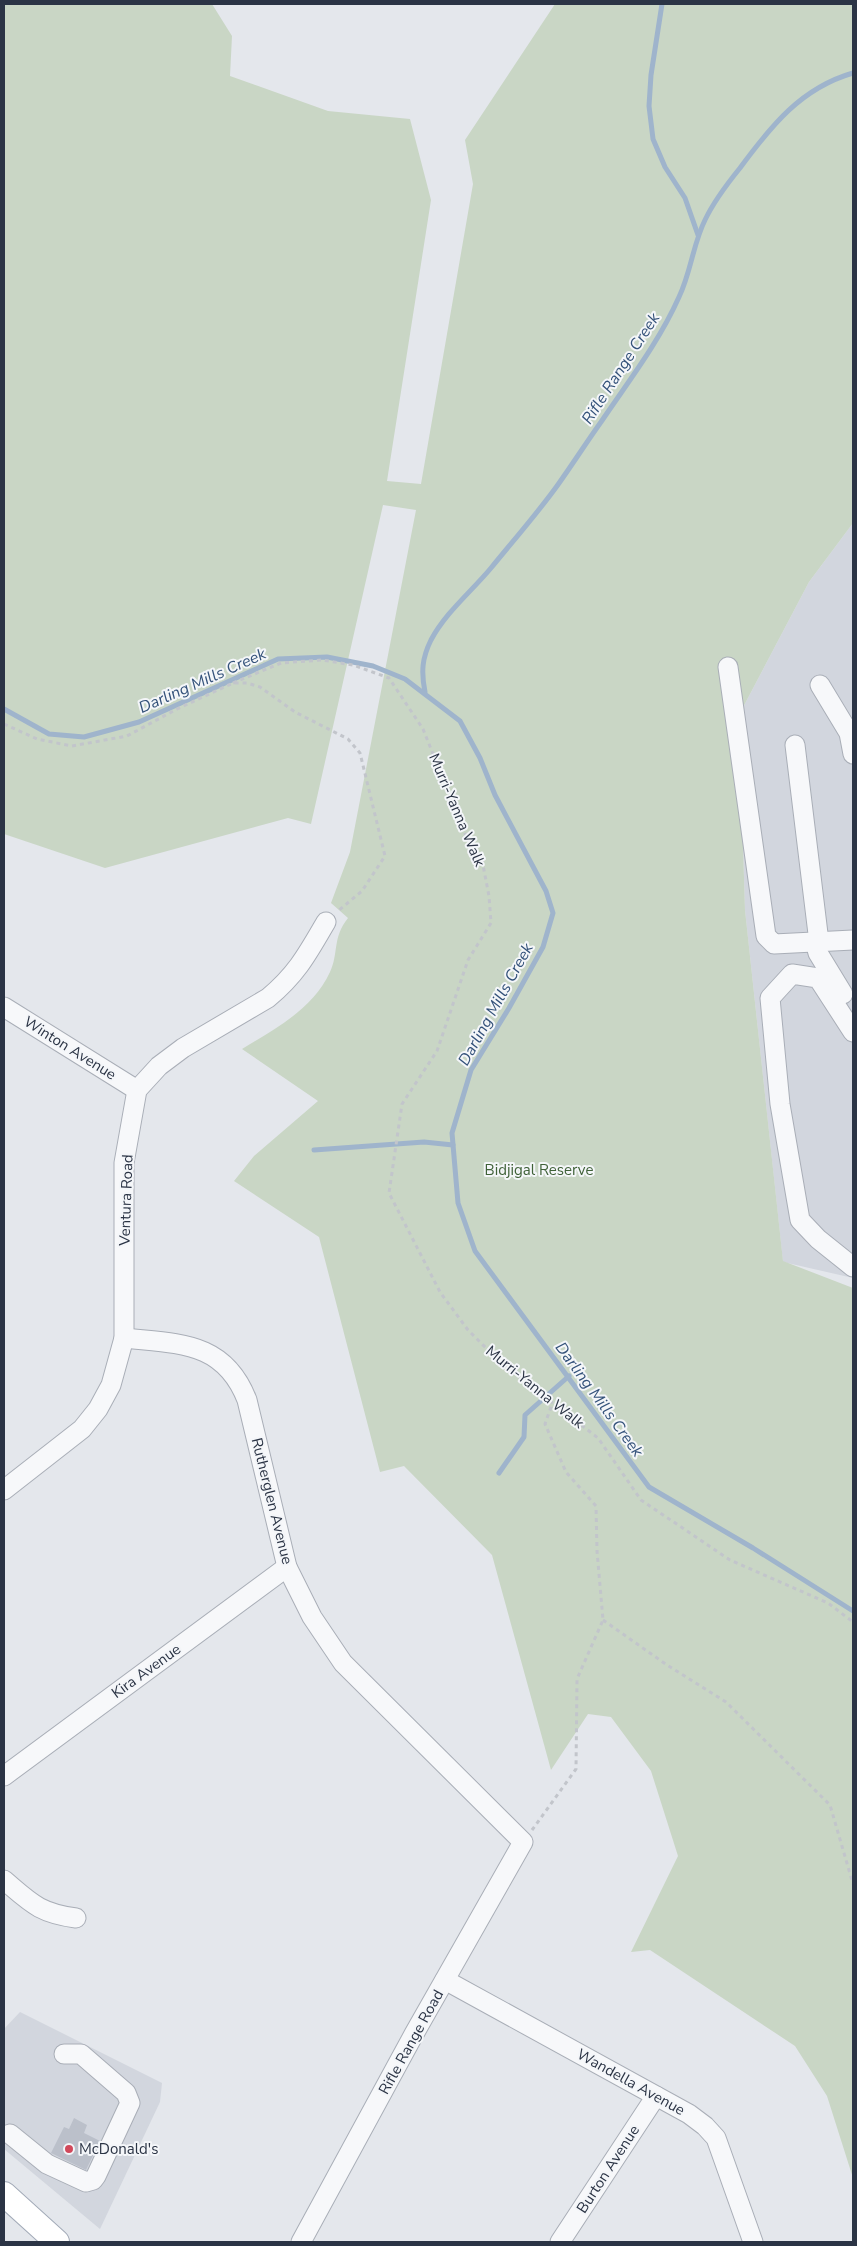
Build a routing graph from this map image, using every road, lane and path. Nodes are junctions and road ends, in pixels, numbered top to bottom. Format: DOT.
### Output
graph roads {
  1 [pos="728,667"];
  2 [pos="233,683"];
  3 [pos="820,685"];
  4 [pos="4,724"];
  5 [pos="796,745"];
  6 [pos="853,754"];
  7 [pos="326,922"];
  8 [pos="853,940"];
  9 [pos="817,942"];
  10 [pos="4,1007"];
  11 [pos="853,1010"];
  12 [pos="853,1032"];
  13 [pos="137,1090"];
  14 [pos="853,1267"];
  15 [pos="124,1338"];
  16 [pos="552,1404"];
  17 [pos="4,1490"];
  18 [pos="287,1567"];
  19 [pos="603,1620"];
  20 [pos="853,1622"];
  21 [pos="4,1776"];
  22 [pos="523,1842"];
  23 [pos="4,1880"];
  24 [pos="853,1884"];
  25 [pos="76,1918"];
  26 [pos="445,1980"];
  27 [pos="64,2054"];
  28 [pos="656,2096"];
  29 [pos="10,2134"];
  30 [pos="4,2194"];
  31 [pos="57,2242"];
  32 [pos="301,2242"];
  33 [pos="560,2242"];
  34 [pos="753,2242"];
  1 -- 9 [label="street"];
  2 -- 4 [label="path, Murri-Yanna Walk"];
  2 -- 7 [label="path"];
  2 -- 16 [label="path, Murri-Yanna Walk"];
  3 -- 6 [label="street"];
  5 -- 9 [label="street"];
  7 -- 13 [label="street"];
  8 -- 9 [label="street"];
  9 -- 11 [label="street"];
  10 -- 13 [label="street, Winton Avenue"];
  12 -- 14 [label="street"];
  13 -- 15 [label="street, Ventura Road"];
  15 -- 17 [label="street, Ventura Road"];
  15 -- 18 [label="street, Rutherglen Avenue"];
  16 -- 19 [label="path"];
  16 -- 20 [label="path, Murri-Yanna Walk"];
  18 -- 21 [label="street, Kira Avenue"];
  18 -- 22 [label="street, Rutherglen Avenue"];
  19 -- 22 [label="path"];
  19 -- 24 [label="path"];
  22 -- 26 [label="street, Rifle Range Road"];
  23 -- 25 [label="street"];
  26 -- 28 [label="street, Wandella Avenue"];
  26 -- 32 [label="street, Rifle Range Road"];
  27 -- 29 [label="street"];
  28 -- 33 [label="street, Burton Avenue"];
  28 -- 34 [label="street, Wandella Avenue"];
  30 -- 31 [label="main road"];
}
